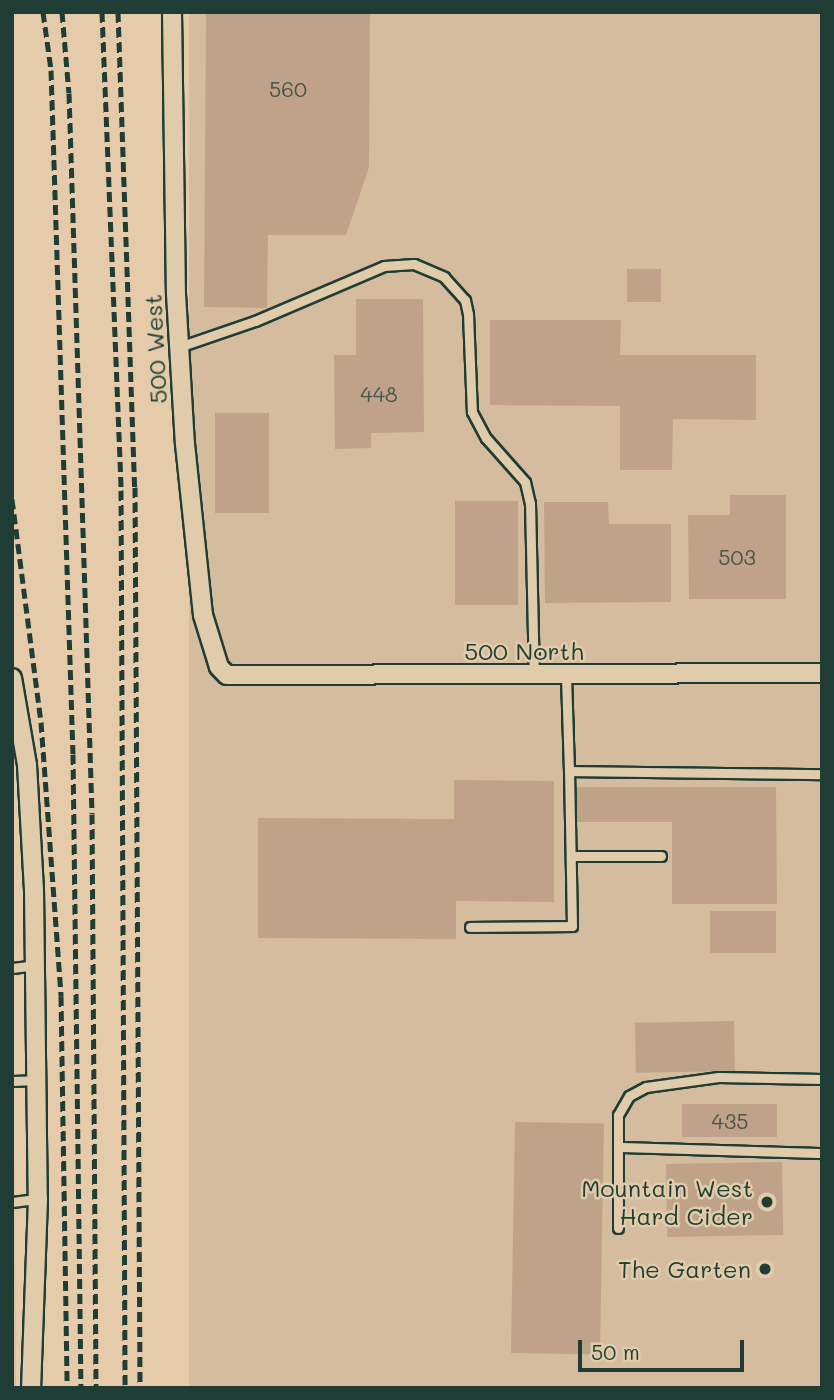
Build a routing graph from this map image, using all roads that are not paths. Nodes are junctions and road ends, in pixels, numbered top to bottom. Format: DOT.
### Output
graph roads {
  1 [pos="172,12"];
  2 [pos="179,346"];
  3 [pos="822,673"];
  4 [pos="227,675"];
  5 [pos="535,676"];
  6 [pos="566,676"];
  7 [pos="13,678"];
  8 [pos="569,771"];
  9 [pos="822,774"];
  10 [pos="571,856"];
  11 [pos="661,856"];
  12 [pos="470,927"];
  13 [pos="35,965"];
  14 [pos="12,968"];
  15 [pos="822,1079"];
  16 [pos="37,1080"];
  17 [pos="12,1081"];
  18 [pos="618,1147"];
  19 [pos="822,1153"];
  20 [pos="38,1199"];
  21 [pos="12,1202"];
  22 [pos="618,1228"];
  23 [pos="31,1388"];
  1 -- 2 [label="street, 500 West"];
  2 -- 4 [label="street, 500 West"];
  2 -- 5 [label="lane"];
  3 -- 6 [label="street, 500 North"];
  4 -- 5 [label="street, 500 North"];
  5 -- 6 [label="street, 500 North"];
  6 -- 8 [label="lane"];
  7 -- 13 [label="street"];
  8 -- 9 [label="lane"];
  8 -- 10 [label="lane"];
  10 -- 11 [label="lane"];
  10 -- 12 [label="lane"];
  13 -- 14 [label="lane"];
  13 -- 16 [label="street"];
  15 -- 18 [label="lane"];
  16 -- 17 [label="lane"];
  16 -- 20 [label="street"];
  18 -- 19 [label="lane"];
  18 -- 22 [label="lane"];
  20 -- 21 [label="lane"];
  20 -- 23 [label="street"];
}
